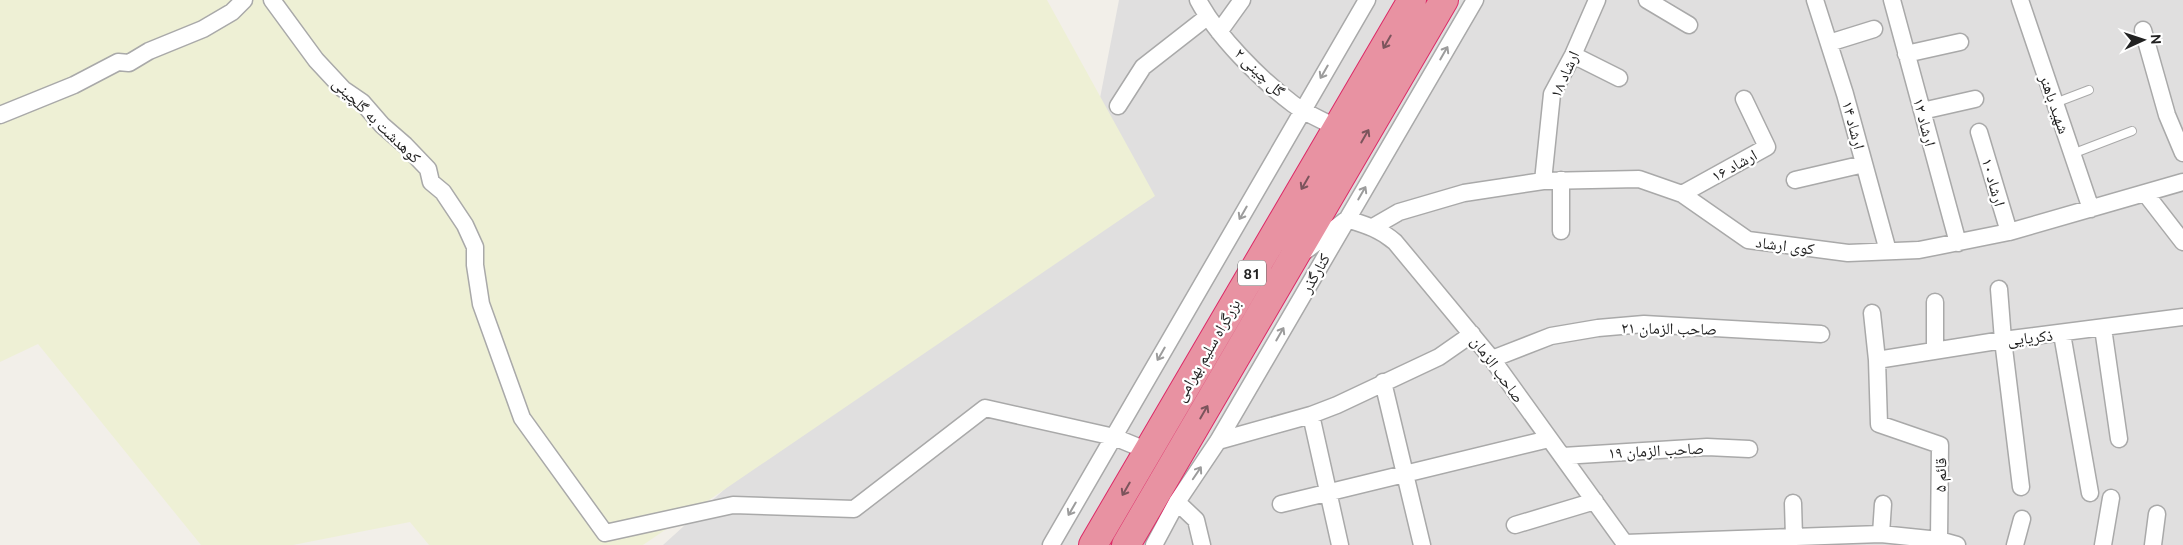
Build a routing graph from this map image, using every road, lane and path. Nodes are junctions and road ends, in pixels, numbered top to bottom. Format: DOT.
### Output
graph roads {
  1 [pos="244,0"];
  2 [pos="272,0"];
  3 [pos="1198,0"];
  4 [pos="1242,0"];
  5 [pos="1367,0"];
  6 [pos="1412,0"];
  7 [pos="1444,0"];
  8 [pos="1475,0"];
  9 [pos="1597,0"];
  10 [pos="1647,0"];
  11 [pos="1815,0"];
  12 [pos="1892,0"];
  13 [pos="2020,0"];
  14 [pos="1207,17"];
  15 [pos="1689,25"];
  16 [pos="1874,29"];
  17 [pos="2143,30"];
  18 [pos="1220,32"];
  19 [pos="1960,42"];
  20 [pos="1829,43"];
  21 [pos="1906,54"];
  22 [pos="1573,55"];
  23 [pos="1619,78"];
  24 [pos="2089,90"];
  25 [pos="1391,91"];
  26 [pos="1744,99"];
  27 [pos="1975,99"];
  28 [pos="2055,103"];
  29 [pos="1118,106"];
  30 [pos="1302,109"];
  31 [pos="1922,111"];
  32 [pos="0,115"];
  33 [pos="1338,128"];
  34 [pos="2132,131"];
  35 [pos="1979,132"];
  36 [pos="1395,137"];
  37 [pos="2183,153"];
  38 [pos="2072,154"];
  39 [pos="1864,164"];
  40 [pos="1561,180"];
  41 [pos="1795,180"];
  42 [pos="1543,181"];
  43 [pos="2183,182"];
  44 [pos="2145,193"];
  45 [pos="1682,194"];
  46 [pos="2091,209"];
  47 [pos="1347,219"];
  48 [pos="1373,227"];
  49 [pos="1560,230"];
  50 [pos="2009,232"];
  51 [pos="2183,242"];
  52 [pos="1958,243"];
  53 [pos="1888,251"];
  54 [pos="1292,262"];
  55 [pos="1999,290"];
  56 [pos="1935,302"];
  57 [pos="1872,313"];
  58 [pos="2183,317"];
  59 [pos="2103,328"];
  60 [pos="1472,334"];
  61 [pos="1820,334"];
  62 [pos="2062,334"];
  63 [pos="2003,340"];
  64 [pos="1935,352"];
  65 [pos="1492,359"];
  66 [pos="1877,360"];
  67 [pos="1383,382"];
  68 [pos="1311,415"];
  69 [pos="1114,436"];
  70 [pos="1549,439"];
  71 [pos="2119,439"];
  72 [pos="1218,441"];
  73 [pos="1749,449"];
  74 [pos="1148,451"];
  75 [pos="1563,456"];
  76 [pos="1405,474"];
  77 [pos="2021,487"];
  78 [pos="1327,493"];
  79 [pos="2090,493"];
  80 [pos="2111,498"];
  81 [pos="1595,501"];
  82 [pos="1178,502"];
  83 [pos="1793,503"];
  84 [pos="1281,504"];
  85 [pos="1882,504"];
  86 [pos="2157,514"];
  87 [pos="2022,519"];
  88 [pos="1515,525"];
  89 [pos="1880,534"];
  90 [pos="1794,537"];
  91 [pos="1939,540"];
  92 [pos="1626,544"];
  93 [pos="1051,545"];
  94 [pos="1093,545"];
  95 [pos="1126,545"];
  96 [pos="1154,545"];
  97 [pos="1202,545"];
  98 [pos="1340,545"];
  99 [pos="1422,545"];
  100 [pos="1957,545"];
  101 [pos="2015,545"];
  102 [pos="2103,545"];
  103 [pos="2153,545"];
  1 -- 32 [label="street"];
  2 -- 69 [label="street, کوهدشت به گلچینی"];
  3 -- 14 [label="street, گل چینی ۲"];
  4 -- 18 [label="street"];
  5 -- 30 [label="street, one-way"];
  6 -- 33 [label="highway, بزرگراه سلیم بهرامی / 81, one-way"];
  7 -- 25 [label="highway, بزرگراه سلیم بهرامی / 81"];
  36 -- 8 [label="street, کنارگذر, one-way"];
  9 -- 22 [label="street, ارشاد ۱۸"];
  10 -- 15 [label="street"];
  11 -- 20 [label="street, ارشاد ۱۴"];
  12 -- 21 [label="street, ارشاد ۱۲"];
  13 -- 28 [label="street, شهید باهنر"];
  14 -- 18 [label="street, گل چینی ۲"];
  14 -- 29 [label="street"];
  16 -- 20 [label="street"];
  17 -- 37 [label="street"];
  18 -- 30 [label="street, گل چینی ۲"];
  19 -- 21 [label="street"];
  20 -- 39 [label="street, ارشاد ۱۴"];
  21 -- 31 [label="street, ارشاد ۱۲"];
  22 -- 23 [label="street"];
  22 -- 42 [label="street, ارشاد ۱۸"];
  24 -- 28 [label="lane"];
  25 -- 36 [label="street"];
  54 -- 25 [label="highway, بزرگراه سلیم بهرامی / 81, one-way"];
  26 -- 45 [label="street, ارشاد ۱۶"];
  27 -- 31 [label="street"];
  28 -- 38 [label="street, شهید باهنر"];
  30 -- 33 [label="street, گل چینی ۲"];
  30 -- 69 [label="street, one-way"];
  31 -- 52 [label="street, ارشاد ۱۲"];
  33 -- 74 [label="highway, بزرگراه سلیم بهرامی / 81, one-way"];
  34 -- 38 [label="lane"];
  35 -- 50 [label="street, ارشاد ۱۰"];
  47 -- 36 [label="street, کنارگذر, one-way"];
  38 -- 46 [label="street, شهید باهنر"];
  39 -- 41 [label="street"];
  39 -- 53 [label="street, ارشاد ۱۴"];
  40 -- 42 [label="street, کوی ارشاد"];
  40 -- 45 [label="street, کوی ارشاد"];
  40 -- 49 [label="street"];
  42 -- 48 [label="street, کوی ارشاد"];
  43 -- 44 [label="street, کوی ارشاد"];
  44 -- 46 [label="street, کوی ارشاد"];
  44 -- 51 [label="street"];
  45 -- 53 [label="street, کوی ارشاد"];
  46 -- 50 [label="street, کوی ارشاد"];
  47 -- 48 [label="street, صاحب الزمان"];
  47 -- 54 [label="street"];
  72 -- 47 [label="street, کنارگذر, one-way"];
  48 -- 60 [label="street, صاحب الزمان"];
  50 -- 52 [label="street, کوی ارشاد"];
  52 -- 53 [label="street, کوی ارشاد"];
  95 -- 54 [label="highway, بزرگراه سلیم بهرامی / 81, one-way"];
  55 -- 63 [label="street"];
  56 -- 64 [label="street"];
  57 -- 66 [label="street"];
  58 -- 59 [label="street, ذکریایی"];
  59 -- 62 [label="street, ذکریایی"];
  59 -- 71 [label="street"];
  60 -- 65 [label="street, صاحب الزمان"];
  60 -- 67 [label="street"];
  61 -- 65 [label="street, صاحب الزمان ۲۱"];
  62 -- 63 [label="street, ذکریایی"];
  62 -- 79 [label="street"];
  63 -- 64 [label="street, ذکریایی"];
  63 -- 77 [label="street"];
  64 -- 66 [label="street, ذکریایی"];
  65 -- 70 [label="street, صاحب الزمان"];
  66 -- 91 [label="street, قائم ۵"];
  67 -- 68 [label="street"];
  67 -- 76 [label="street"];
  68 -- 72 [label="street"];
  68 -- 78 [label="street"];
  69 -- 74 [label="street"];
  69 -- 93 [label="street, one-way"];
  70 -- 75 [label="street, صاحب الزمان"];
  70 -- 76 [label="street"];
  82 -- 72 [label="street, کنارگذر, one-way"];
  73 -- 75 [label="street, صاحب الزمان ۱۹"];
  74 -- 94 [label="highway, بزرگراه سلیم بهرامی / 81, one-way"];
  75 -- 81 [label="street, صاحب الزمان"];
  76 -- 78 [label="street"];
  76 -- 99 [label="street"];
  78 -- 84 [label="street"];
  78 -- 98 [label="street"];
  80 -- 102 [label="street"];
  81 -- 88 [label="street"];
  81 -- 92 [label="street, صاحب الزمان"];
  82 -- 96 [label="street, کنارگذر"];
  82 -- 97 [label="street"];
  83 -- 90 [label="street"];
  85 -- 89 [label="street"];
  86 -- 103 [label="street"];
  87 -- 101 [label="street"];
  89 -- 90 [label="street"];
  89 -- 91 [label="street"];
  90 -- 92 [label="street"];
  91 -- 100 [label="street"];
}
